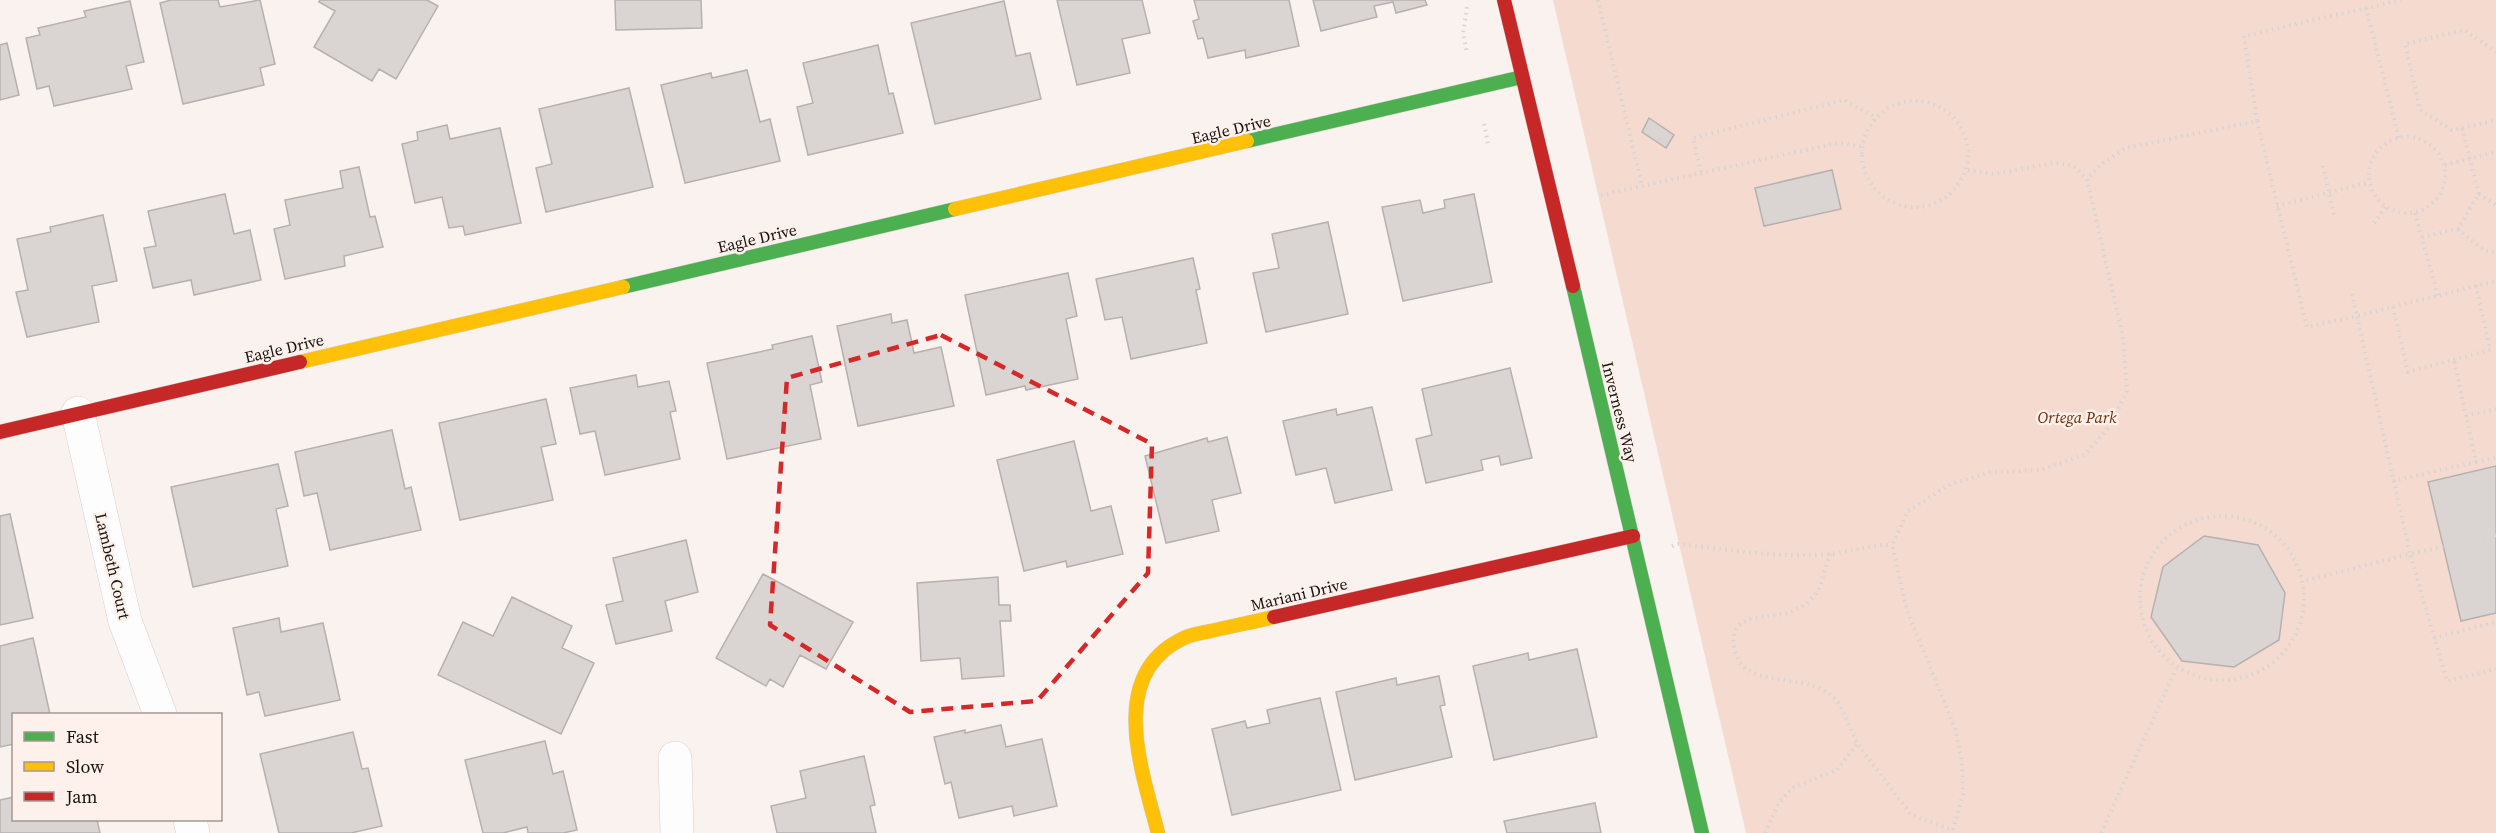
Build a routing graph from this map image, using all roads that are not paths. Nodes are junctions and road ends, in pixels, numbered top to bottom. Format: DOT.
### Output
graph roads {
  1 [pos="1504,0"];
  2 [pos="1522,77"];
  3 [pos="78,413"];
  4 [pos="0,432"];
  5 [pos="1633,536"];
  6 [pos="160,713"];
  7 [pos="675,758"];
  8 [pos="677,833"];
  9 [pos="1158,833"];
  10 [pos="1701,833"];
  1 -- 2 [label="street, Inverness Way"];
  2 -- 3 [label="street, Eagle Drive"];
  2 -- 5 [label="street, Inverness Way"];
  3 -- 4 [label="street, Eagle Drive"];
  3 -- 6 [label="street, Lambeth Court"];
  5 -- 9 [label="street, Mariani Drive"];
  5 -- 10 [label="street, Inverness Way"];
  7 -- 8 [label="street"];
}
